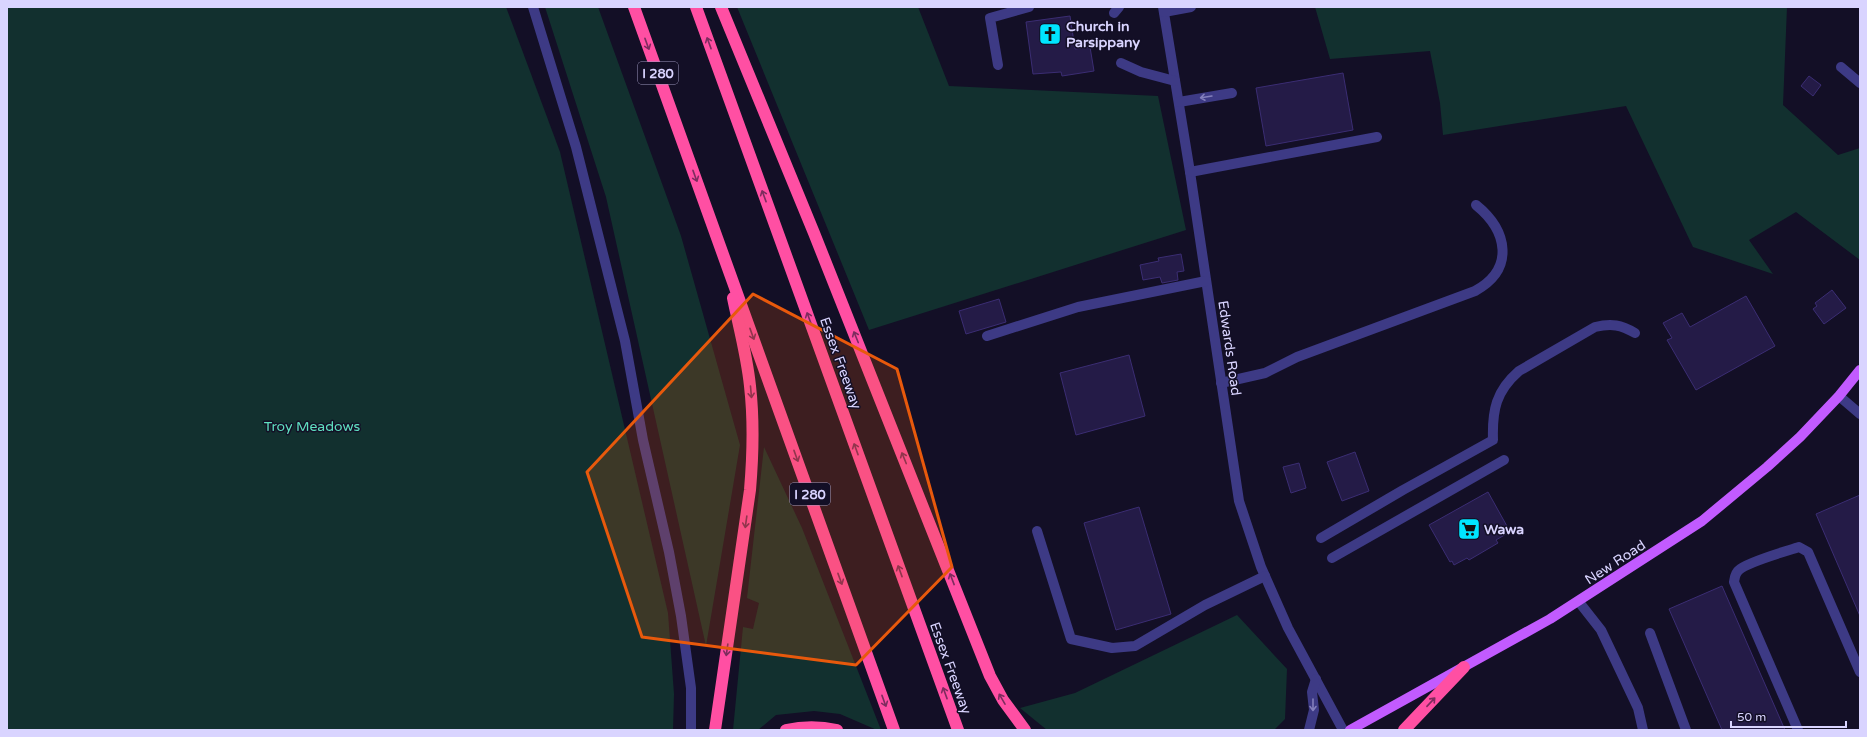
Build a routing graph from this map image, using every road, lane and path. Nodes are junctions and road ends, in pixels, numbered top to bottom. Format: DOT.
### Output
graph roads {
  1 [pos="532,7"];
  2 [pos="634,7"];
  3 [pos="696,7"];
  4 [pos="721,7"];
  5 [pos="1029,7"];
  6 [pos="1191,7"];
  7 [pos="1163,10"];
  8 [pos="1121,63"];
  9 [pos="998,65"];
  10 [pos="1841,66"];
  11 [pos="1175,81"];
  12 [pos="1860,83"];
  13 [pos="1232,93"];
  14 [pos="1179,102"];
  15 [pos="1377,137"];
  16 [pos="1190,172"];
  17 [pos="1476,205"];
  18 [pos="725,258"];
  19 [pos="1206,281"];
  20 [pos="1635,334"];
  21 [pos="987,336"];
  22 [pos="1860,370"];
  23 [pos="1221,383"];
  24 [pos="1839,396"];
  25 [pos="1860,414"];
  26 [pos="1504,460"];
  27 [pos="1037,531"];
  28 [pos="1321,538"];
  29 [pos="1332,558"];
  30 [pos="1265,576"];
  31 [pos="1579,602"];
  32 [pos="1650,633"];
  33 [pos="1464,667"];
  34 [pos="1860,672"];
  35 [pos="1316,679"];
  36 [pos="691,730"];
  37 [pos="715,730"];
  38 [pos="786,730"];
  39 [pos="836,730"];
  40 [pos="894,730"];
  41 [pos="958,730"];
  42 [pos="1025,730"];
  43 [pos="1309,730"];
  44 [pos="1343,730"];
  45 [pos="1350,730"];
  46 [pos="1404,730"];
  47 [pos="1643,730"];
  48 [pos="1686,730"];
  49 [pos="1798,730"];
  1 -- 36 [label="street"];
  2 -- 18 [label="highway, I 280, one-way"];
  41 -- 3 [label="highway, Essex Freeway, one-way"];
  42 -- 4 [label="highway, one-way"];
  5 -- 9 [label="street"];
  6 -- 7 [label="street"];
  7 -- 11 [label="street, Edwards Road"];
  8 -- 11 [label="street"];
  10 -- 12 [label="street"];
  11 -- 14 [label="street, Edwards Road"];
  13 -- 14 [label="street, one-way"];
  14 -- 16 [label="street, Edwards Road"];
  15 -- 16 [label="street"];
  16 -- 19 [label="street, Edwards Road"];
  17 -- 23 [label="street"];
  18 -- 37 [label="highway, one-way"];
  18 -- 40 [label="highway, I 280, one-way"];
  19 -- 21 [label="street"];
  19 -- 23 [label="street, Edwards Road"];
  20 -- 28 [label="street"];
  22 -- 24 [label="main road, New Road"];
  23 -- 30 [label="street, Edwards Road"];
  24 -- 25 [label="street"];
  24 -- 31 [label="main road, New Road"];
  26 -- 29 [label="street"];
  27 -- 30 [label="street"];
  30 -- 35 [label="street, Edwards Road"];
  31 -- 33 [label="main road, New Road"];
  31 -- 47 [label="street"];
  32 -- 48 [label="street"];
  33 -- 45 [label="main road, New Road"];
  46 -- 33 [label="highway, one-way"];
  34 -- 49 [label="street"];
  35 -- 43 [label="street, one-way"];
  35 -- 44 [label="street, Edwards Road"];
  38 -- 39 [label="highway"];
}
